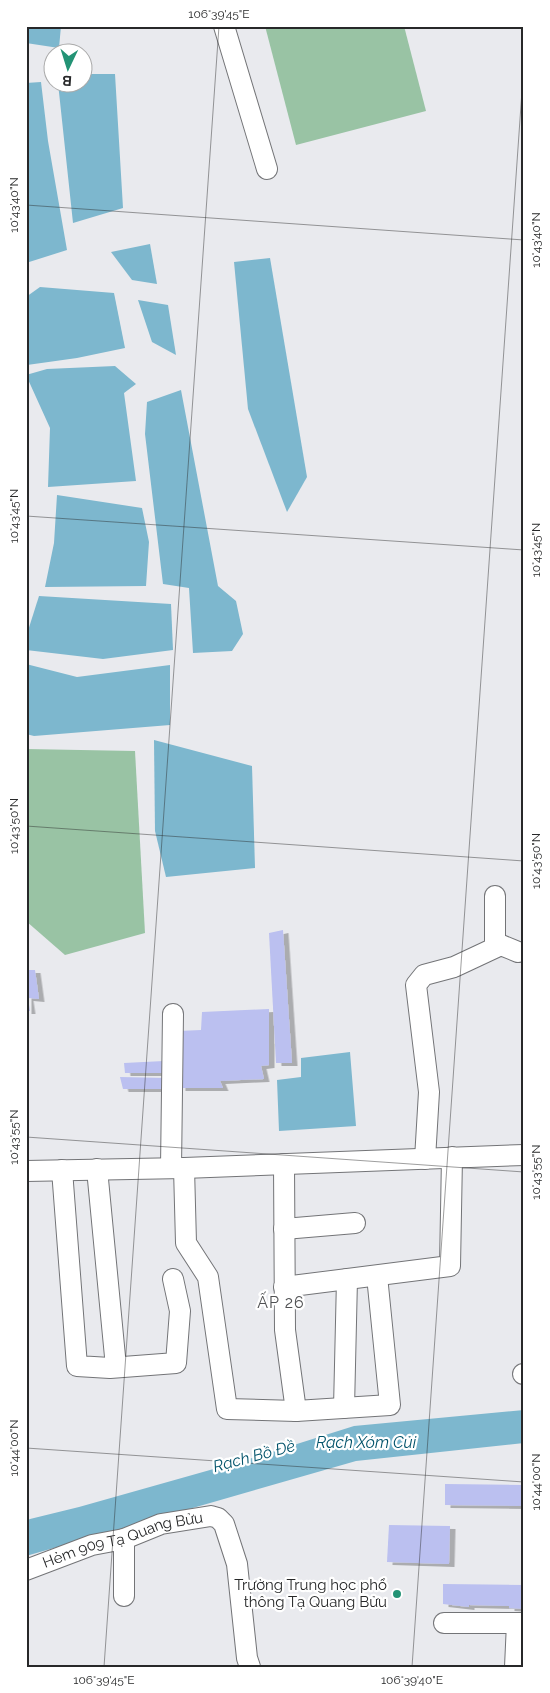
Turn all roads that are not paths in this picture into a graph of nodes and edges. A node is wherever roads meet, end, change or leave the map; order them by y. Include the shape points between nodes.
1 (224, 26) edge
2 (267, 169) dead end
3 (495, 896) dead end
4 (495, 948) junction
5 (518, 952) dead end
6 (173, 1014) dead end
7 (524, 1155) edge
8 (452, 1157) junction
9 (425, 1159) junction
10 (284, 1164) junction
11 (177, 1168) junction
12 (97, 1169) junction
13 (62, 1170) junction
14 (26, 1171) edge
15 (355, 1223) dead end
16 (284, 1229) junction
17 (377, 1276) junction
18 (347, 1279) junction
19 (172, 1280) dead end
20 (284, 1287) junction
21 (116, 1368) junction
22 (344, 1408) junction
23 (296, 1411) junction
24 (124, 1539) junction
25 (26, 1570) edge
26 (124, 1596) dead end
27 (444, 1623) dead end
28 (520, 1623) edge
29 (250, 1667) edge
30 (515, 1667) edge

1 - 2 street
3 - 4 street
4 - 5 street via 501,945
4 - 9 street via 454,967 424,975 416,985 429,1092
6 - 11 street
7 - 8 street
8 - 9 street
8 - 17 street via 450,1266
9 - 10 street
10 - 11 street
10 - 16 street
11 - 12 street
11 - 23 street via 186,1243 208,1277 227,1409
12 - 13 street
12 - 21 street
13 - 14 street
13 - 21 street via 77,1366
15 - 16 street
16 - 20 street
17 - 18 street
17 - 22 street via 390,1405
18 - 20 street
18 - 22 street
19 - 21 street via 180,1311 176,1363
20 - 23 street via 285,1330
22 - 23 street
24 - 25 street, Hẻm 909 Tạ Quang Bửu via 92,1545
24 - 26 street
24 - 29 street, Hẻm 909 Tạ Quang Bửu via 161,1524 211,1516 224,1524 237,1564
27 - 28 street
28 - 30 street

